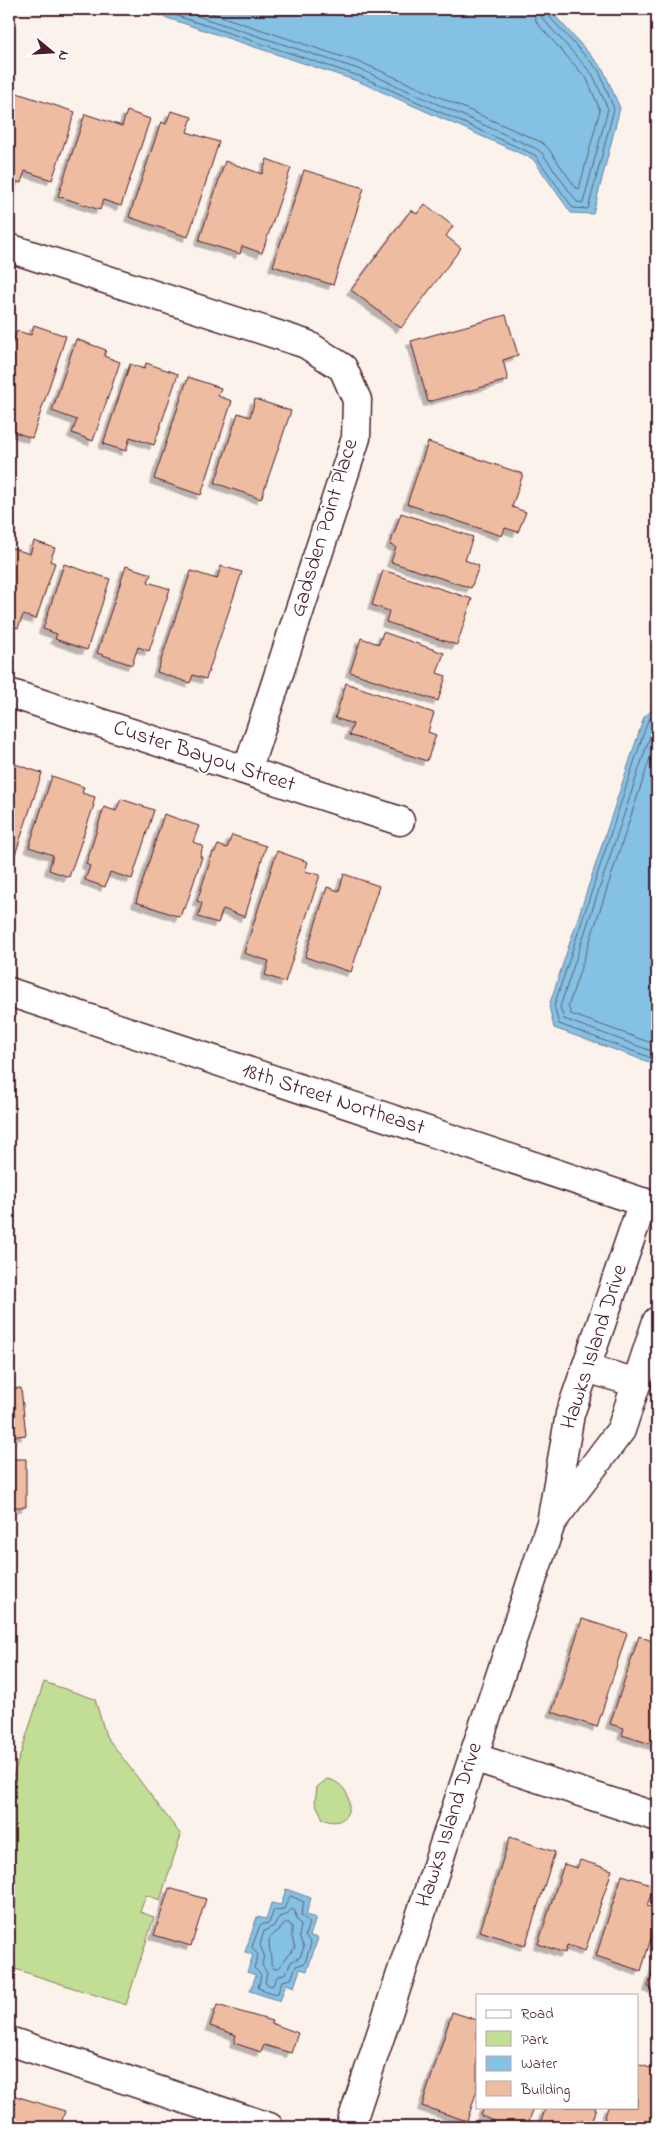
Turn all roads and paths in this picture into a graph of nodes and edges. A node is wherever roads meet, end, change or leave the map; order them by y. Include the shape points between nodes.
1 (9, 248) edge
2 (9, 693) edge
3 (247, 771) junction
4 (400, 821) dead end
5 (9, 992) edge
6 (650, 1204) edge
7 (657, 1322) edge
8 (586, 1368) junction
9 (637, 1383) junction
10 (551, 1523) junction
11 (473, 1757) junction
12 (657, 1817) edge
13 (9, 2041) edge
14 (269, 2127) edge
15 (350, 2127) edge

1 - 3 street, Gadsden Point Place via 306,344 343,368 357,400 356,438
2 - 3 street, Custer Bayou Street
3 - 4 street, Custer Bayou Street
5 - 6 street, 18th Street Northeast
6 - 8 street, Hawks Island Drive
7 - 9 street, Hawks Island Drive
8 - 9 street
8 - 10 street, Hawks Island Drive via 570,1414
9 - 10 street, Hawks Island Drive via 622,1430
10 - 11 street, Hawks Island Drive
11 - 12 street
11 - 15 street, Hawks Island Drive
13 - 14 street

